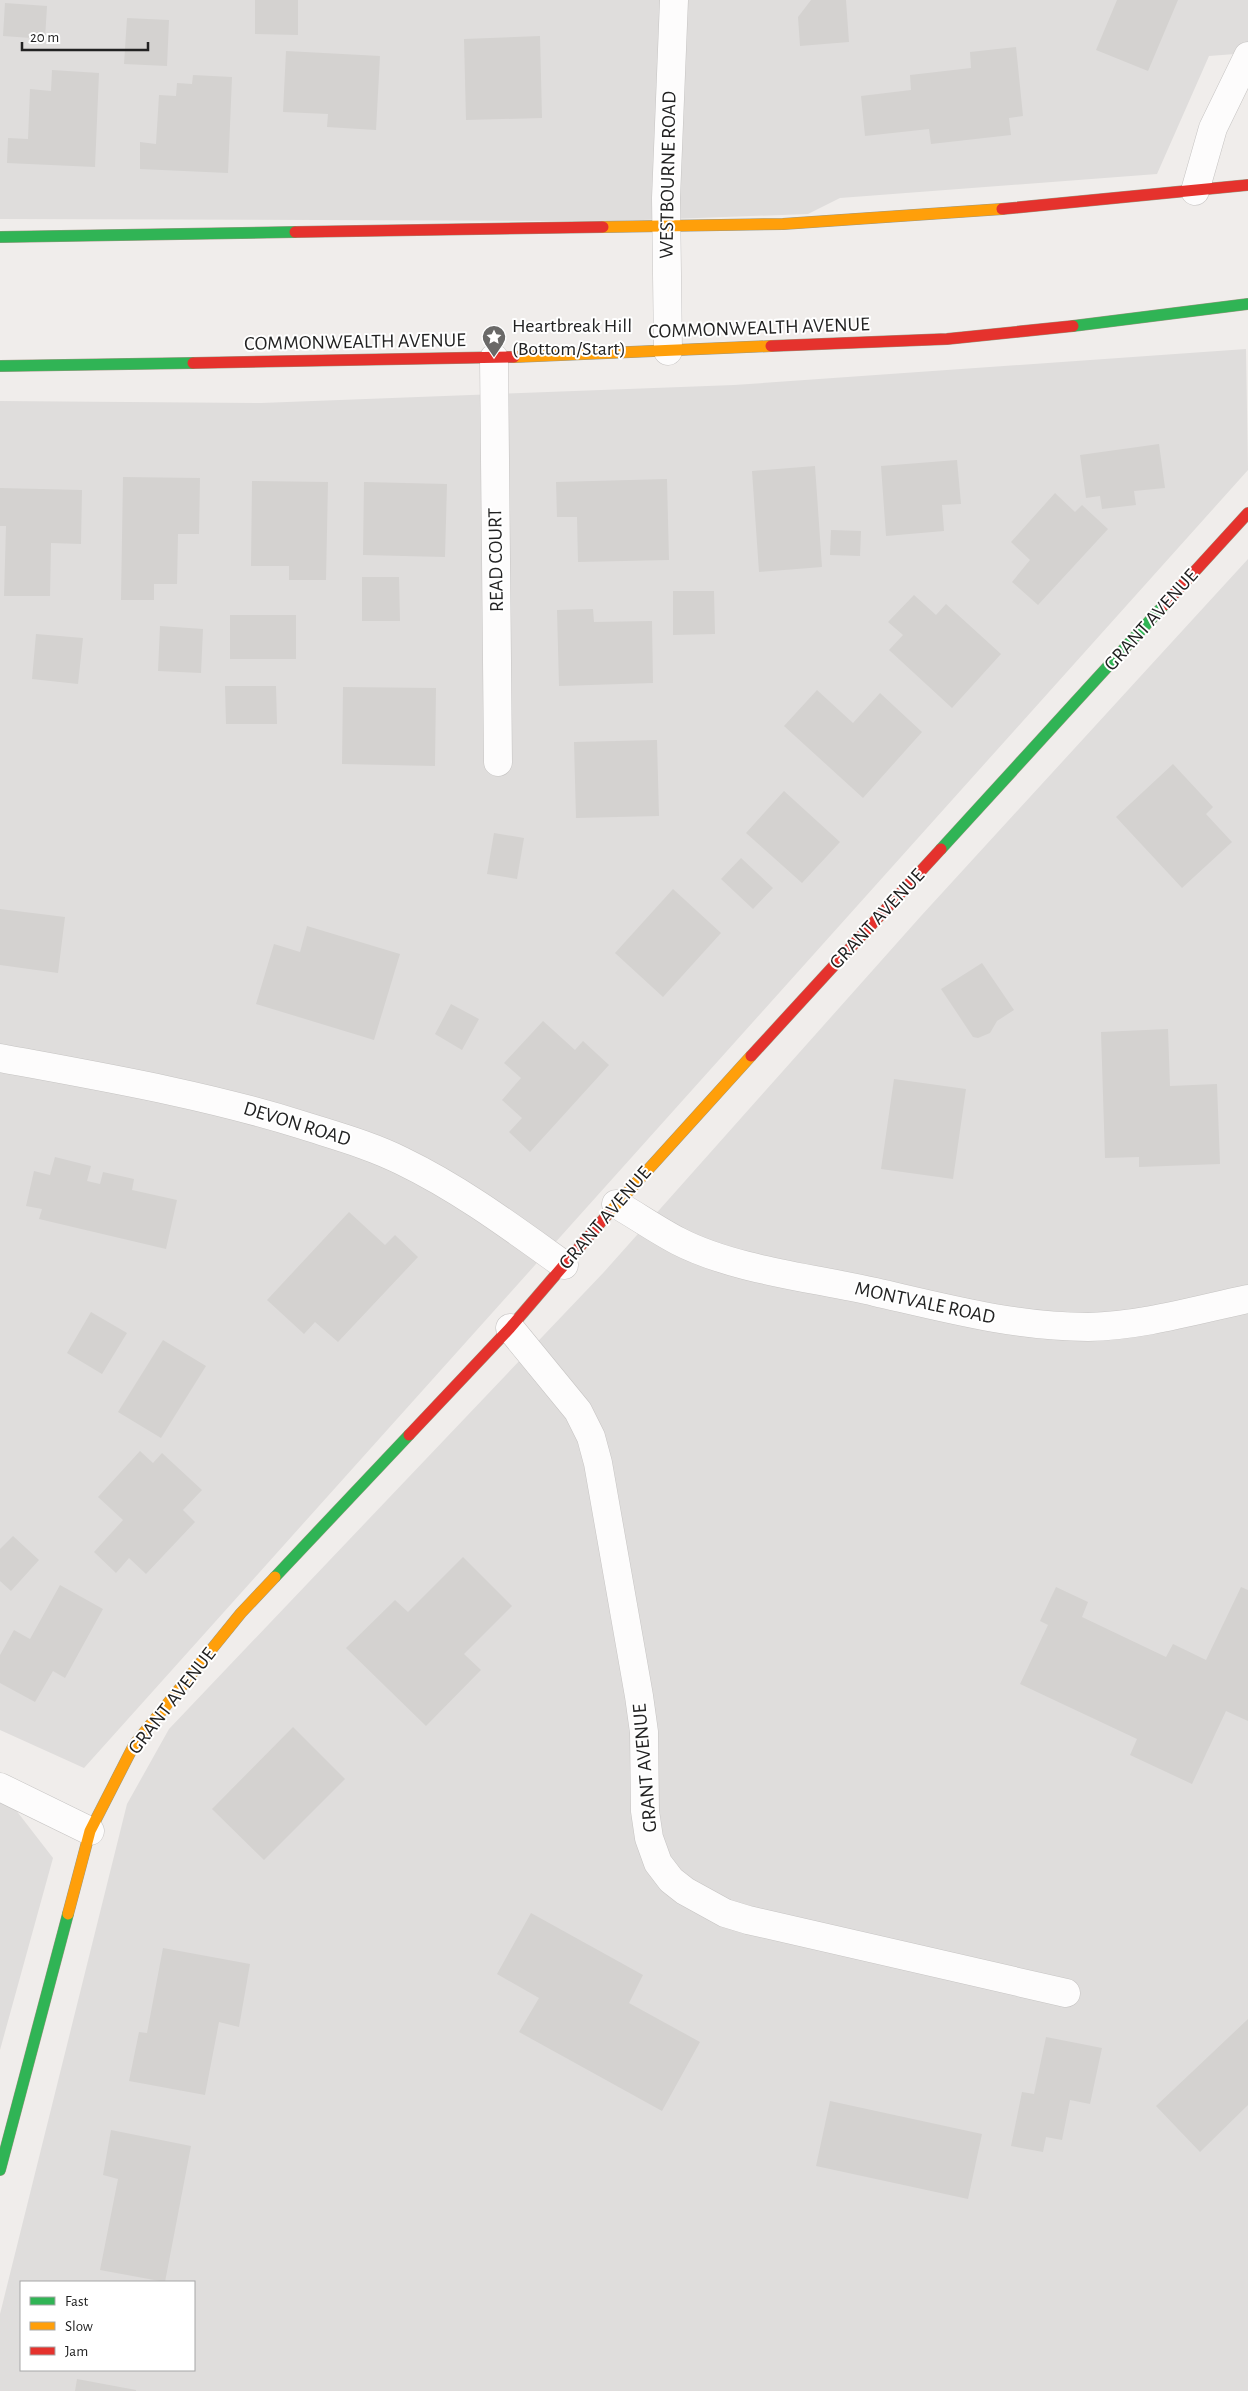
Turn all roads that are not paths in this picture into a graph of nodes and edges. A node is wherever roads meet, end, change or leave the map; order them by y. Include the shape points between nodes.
1 (674, 0) edge
2 (1248, 56) edge
3 (1248, 185) edge
4 (1195, 191) junction
5 (666, 226) junction
6 (0, 236) edge
7 (1248, 304) edge
8 (1233, 305) junction
9 (1243, 315) dead end
10 (668, 351) junction
11 (494, 358) junction
12 (0, 366) edge
13 (1248, 513) edge
14 (498, 762) dead end
15 (0, 1058) edge
16 (616, 1204) junction
17 (564, 1265) junction
18 (1248, 1299) edge
19 (510, 1328) junction
20 (0, 1787) edge
21 (90, 1831) junction
22 (1066, 1993) dead end
23 (0, 2170) edge

1 - 5 street, WESTBOURNE ROAD
2 - 4 street via 1213,128
3 - 4 street
4 - 5 street via 876,219
5 - 6 street
5 - 10 street, WESTBOURNE ROAD
7 - 8 street, COMMONWEALTH AVENUE
8 - 9 street
8 - 10 street, COMMONWEALTH AVENUE via 947,339
10 - 11 street, COMMONWEALTH AVENUE
11 - 12 street, COMMONWEALTH AVENUE
11 - 14 street, READ COURT
13 - 16 street, GRANT AVENUE
15 - 17 street, DEVON ROAD via 202,1097 366,1145 467,1197
16 - 17 street, GRANT AVENUE
16 - 18 street, MONTVALE ROAD via 678,1241 709,1253 808,1278 999,1318 1088,1327 1114,1325
17 - 19 street, GRANT AVENUE
19 - 21 street, GRANT AVENUE via 241,1613 134,1745
19 - 22 street, GRANT AVENUE via 578,1411 591,1437 639,1696 649,1838 658,1863 671,1880 702,1902 733,1915
20 - 21 street
21 - 23 street, GRANT AVENUE

